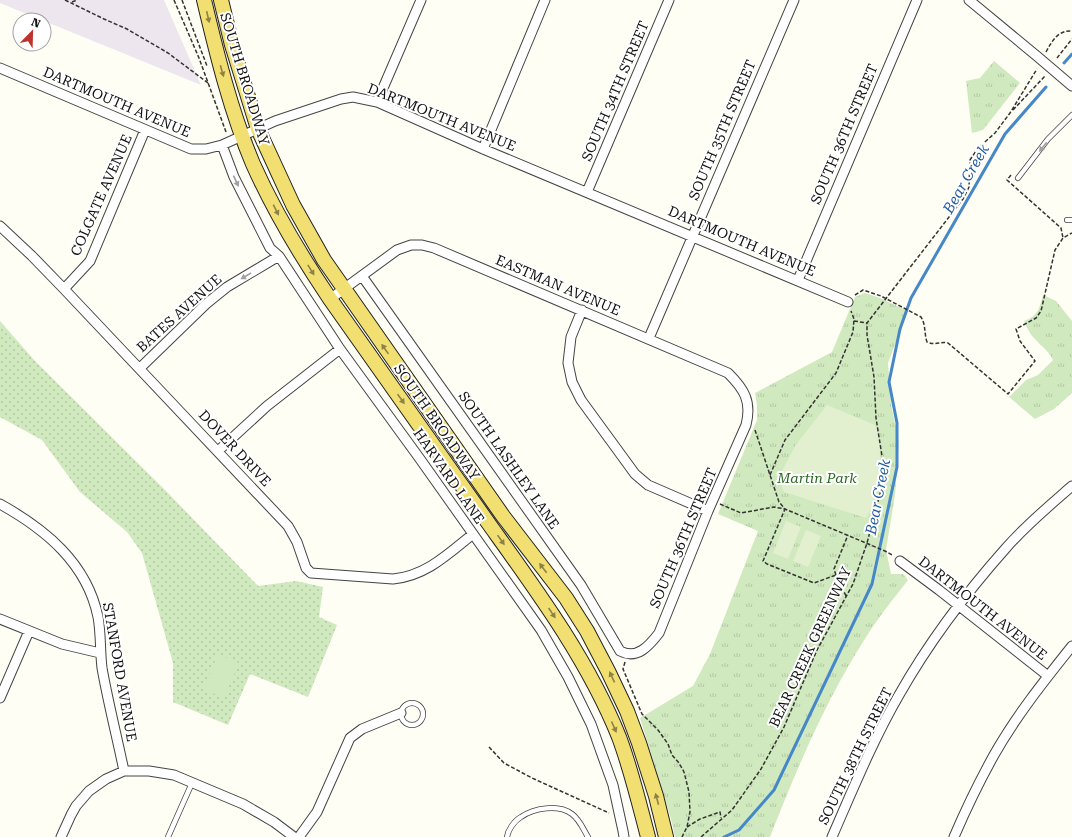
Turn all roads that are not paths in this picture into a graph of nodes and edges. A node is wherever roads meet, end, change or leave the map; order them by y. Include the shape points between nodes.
1 (204, 0) edge
2 (220, 0) edge
3 (421, 0) edge
4 (545, 0) edge
5 (669, 0) edge
6 (794, 0) edge
7 (917, 0) edge
8 (969, 0) edge
9 (0, 68) edge
10 (1072, 86) edge
11 (377, 102) junction
12 (1071, 117) edge
13 (258, 129) junction
14 (145, 130) junction
15 (242, 136) junction
16 (222, 145) junction
17 (483, 148) junction
18 (1018, 178) dead end
19 (588, 192) junction
20 (0, 226) edge
21 (692, 236) junction
22 (279, 256) junction
23 (362, 276) junction
24 (798, 280) junction
25 (64, 289) junction
26 (344, 289) junction
27 (330, 299) junction
28 (848, 302) road end
29 (582, 310) junction
30 (649, 338) junction
31 (340, 349) junction
32 (140, 368) junction
33 (746, 425) joint
34 (218, 451) junction
35 (1072, 486) edge
36 (0, 504) edge
37 (708, 512) junction
38 (473, 534) junction
39 (900, 561) dead end
40 (958, 605) junction
41 (0, 619) edge
42 (29, 631) junction
43 (1072, 646) edge
44 (100, 653) junction
45 (631, 654) joint
46 (1048, 676) junction
47 (0, 698) edge
48 (401, 713) junction
49 (124, 772) junction
50 (192, 783) junction
51 (61, 837) edge
52 (168, 837) edge
53 (294, 837) edge
54 (299, 837) edge
55 (507, 837) edge
56 (588, 837) edge
57 (624, 837) edge
58 (648, 837) edge
59 (666, 837) edge
60 (832, 837) edge
61 (954, 837) edge

1 -> 15 main road, SOUTH BROADWAY
2 - 13 main road, SOUTH BROADWAY
3 - 11 street
4 - 17 street
5 - 19 street, SOUTH 34TH STREET
6 - 21 street, SOUTH 35TH STREET
7 - 24 street, SOUTH 36TH STREET
8 - 10 street
9 - 14 street, DARTMOUTH AVENUE
11 - 13 street, DARTMOUTH AVENUE via 353,97 341,99
11 - 17 street, DARTMOUTH AVENUE
12 -> 18 lane via 1048,140
13 - 15 street, DARTMOUTH AVENUE
13 - 26 main road, SOUTH BROADWAY via 293,205 324,260
14 - 16 street, DARTMOUTH AVENUE via 191,149
14 - 25 street, COLGATE AVENUE via 90,261
15 - 16 street, DARTMOUTH AVENUE
15 -> 27 main road, SOUTH BROADWAY via 282,222
16 -> 22 street, HARVARD LANE via 247,204 270,248
17 - 19 street, DARTMOUTH AVENUE
19 - 21 street, DARTMOUTH AVENUE
20 - 25 street, DOVER DRIVE
21 - 24 street, DARTMOUTH AVENUE
21 - 30 street, SOUTH 35TH STREET
22 - 31 street, HARVARD LANE
22 -> 32 street, BATES AVENUE via 222,291
23 - 26 street, EASTMAN AVENUE
23 - 29 street, EASTMAN AVENUE via 397,250 411,245 422,245
23 - 45 street, SOUTH LASHLEY LANE via 581,585 620,651
24 - 28 street, DARTMOUTH AVENUE
25 - 32 street, DOVER DRIVE
26 - 27 street, EASTMAN AVENUE
59 -> 26 main road, SOUTH BROADWAY via 637,736 608,671 587,632 566,598 503,516
27 -> 58 main road, SOUTH BROADWAY via 562,629 619,737
29 - 30 street, EASTMAN AVENUE
29 - 37 street via 571,337 568,363 572,382 581,400 635,474 648,485
30 - 33 street, EASTMAN AVENUE via 728,373 741,386 748,403
31 - 34 street via 266,406
31 - 38 street, HARVARD LANE
32 - 34 street, DOVER DRIVE
33 - 37 street, SOUTH 36TH STREET
34 - 38 street, DOVER DRIVE via 288,526 306,568 312,573 404,578 431,566
35 - 40 street, SOUTH 38TH STREET via 1007,547
36 - 44 street, STANFORD AVENUE via 51,539 67,554 83,577 92,594 98,617
37 - 45 street, SOUTH 36TH STREET via 658,633 652,643
38 - 57 street, HARVARD LANE via 540,630 568,677 591,724 608,769
39 - 40 street, DARTMOUTH AVENUE
40 - 46 street, DARTMOUTH AVENUE
40 - 60 street, SOUTH 38TH STREET via 899,695 871,749
41 - 42 street
42 - 44 street via 62,644
42 - 47 street
43 - 46 street
44 - 49 street, STANFORD AVENUE
46 - 61 street via 994,754 970,799
48 - 48 lane via 402,720 411,725 418,724 423,716 422,709 413,703 406,704
48 - 54 street via 362,729 350,738 317,812
49 - 50 street via 149,771 174,775
49 - 51 street via 106,779 89,791 76,806
50 - 52 lane
50 - 53 street via 243,804
55 - 56 lane via 508,830 520,817 552,808 572,814

